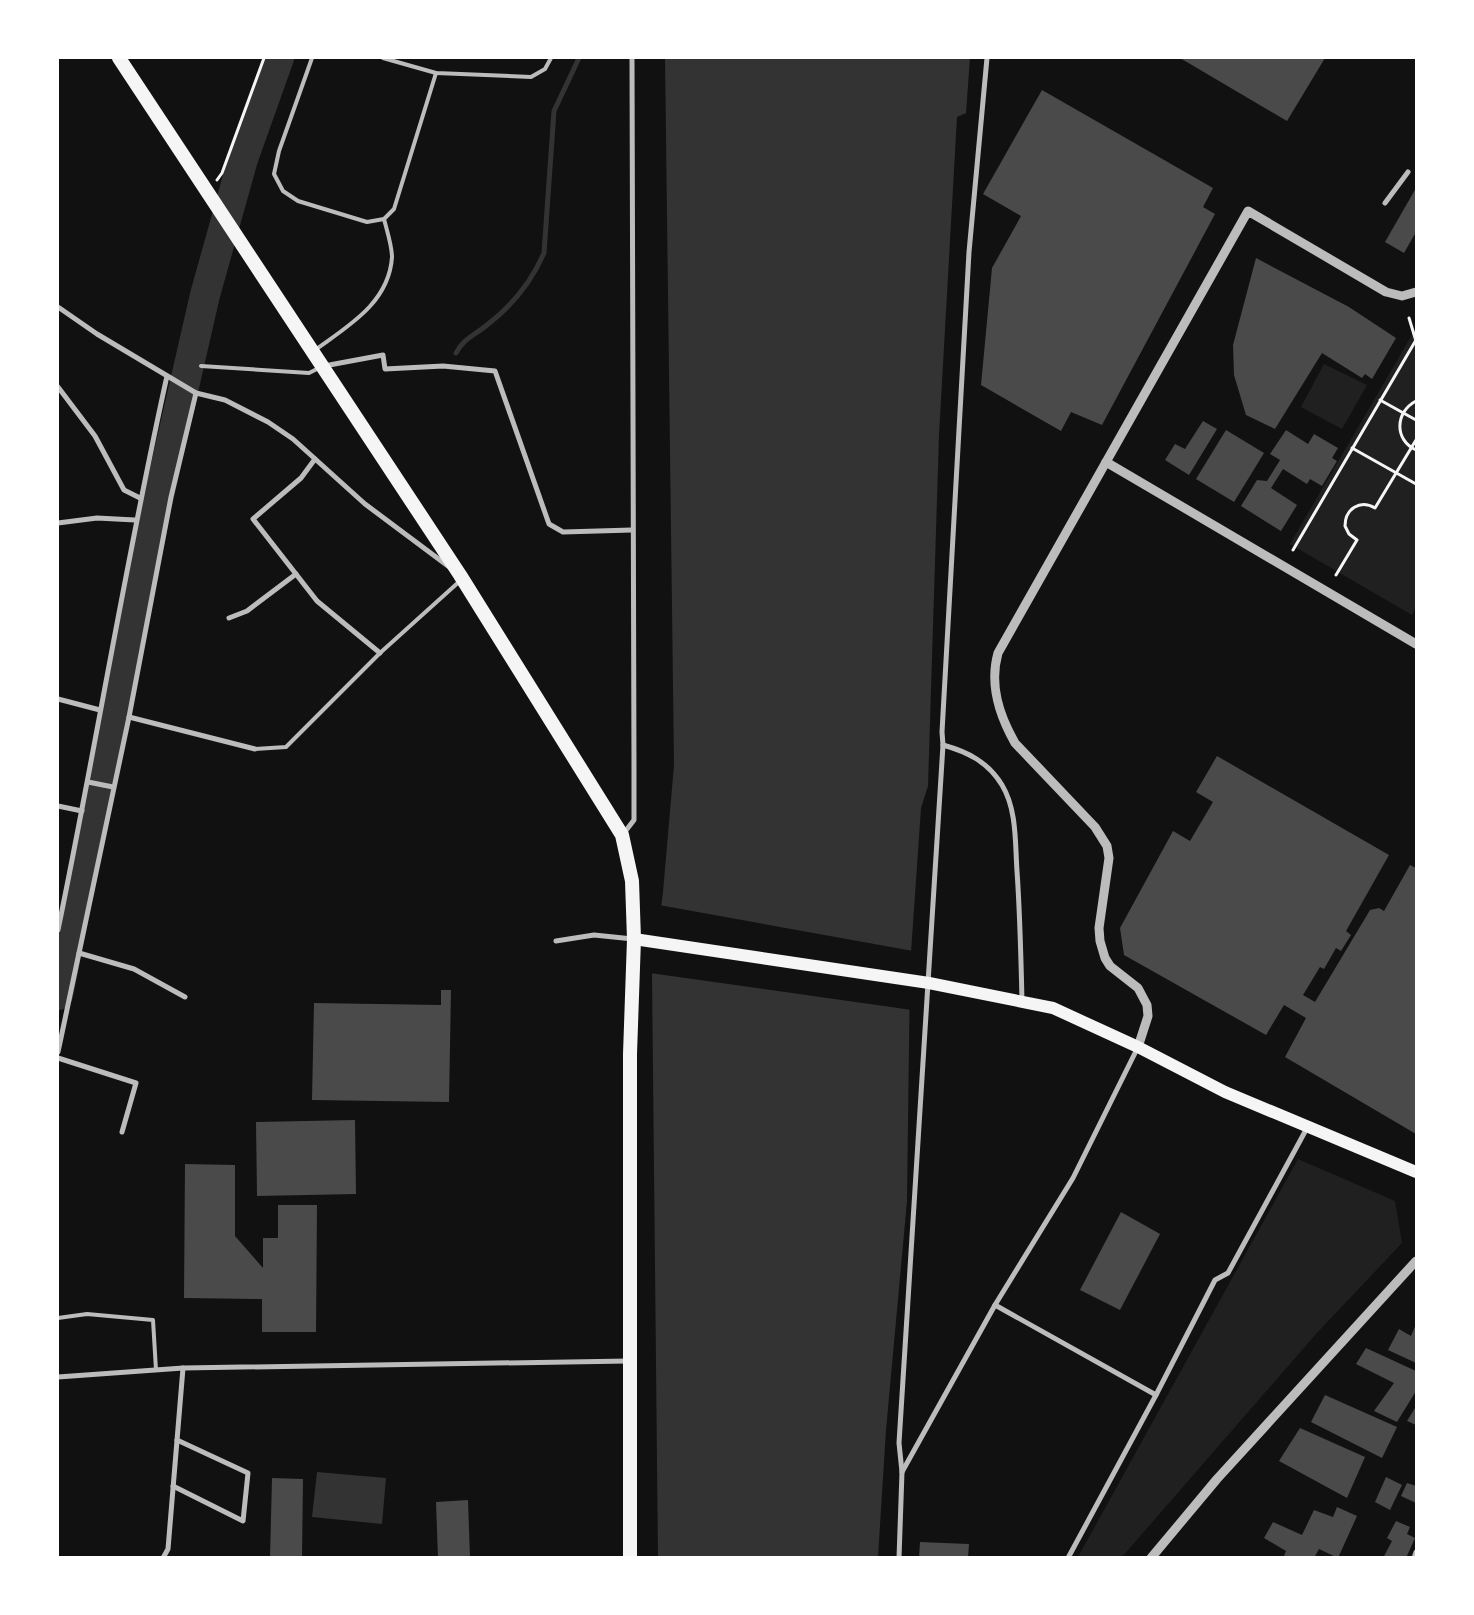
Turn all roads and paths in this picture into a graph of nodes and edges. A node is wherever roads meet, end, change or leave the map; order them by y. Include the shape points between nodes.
1 (119, 58) edge
2 (264, 58) edge
3 (312, 58) edge
4 (383, 58) edge
5 (551, 58) edge
6 (632, 58) edge
7 (987, 58) edge
8 (436, 73) junction
9 (1408, 172) dead end
10 (209, 195) junction
11 (1385, 204) dead end
12 (384, 219) junction
13 (1416, 292) edge
14 (58, 307) edge
15 (1409, 318) dead end
16 (1416, 341) edge
17 (314, 352) junction
18 (201, 366) dead end
19 (323, 366) junction
20 (167, 376) junction
21 (58, 388) edge
22 (196, 394) junction
23 (1380, 400) junction
24 (1416, 401) edge
25 (1403, 413) junction
26 (1416, 420) edge
27 (1416, 440) edge
28 (1352, 448) junction
29 (1412, 448) junction
30 (1416, 450) edge
31 (315, 459) junction
32 (1106, 462) junction
33 (1396, 473) junction
34 (1416, 484) edge
35 (140, 498) junction
36 (136, 520) junction
37 (58, 523) edge
38 (632, 530) junction
39 (1293, 550) dead end
40 (296, 574) junction
41 (1336, 575) dead end
42 (462, 577) junction
43 (229, 618) dead end
44 (1416, 644) edge
45 (380, 654) junction
46 (58, 699) edge
47 (100, 710) junction
48 (129, 717) junction
49 (943, 745) junction
50 (255, 749) joint
51 (88, 782) junction
52 (113, 788) junction
53 (58, 806) edge
54 (82, 811) junction
55 (622, 836) junction
56 (58, 897) edge
57 (64, 898) junction
58 (58, 930) edge
59 (634, 939) junction
60 (556, 941) dead end
61 (79, 953) junction
62 (929, 983) junction
63 (184, 997) dead end
64 (1022, 1001) junction
65 (1138, 1047) junction
66 (58, 1052) edge
67 (58, 1058) edge
68 (1307, 1128) junction
69 (122, 1132) dead end
70 (1416, 1172) edge
71 (1416, 1261) edge
72 (995, 1305) junction
73 (58, 1318) edge
74 (631, 1360) junction
75 (183, 1368) junction
76 (156, 1370) junction
77 (58, 1377) edge
78 (1156, 1395) junction
79 (177, 1440) junction
80 (902, 1472) junction
81 (174, 1486) junction
82 (1416, 1552) edge
83 (163, 1558) edge
84 (630, 1558) edge
85 (899, 1558) edge
86 (1068, 1558) edge
87 (1151, 1558) edge
88 (1414, 1558) edge

1 - 10 highway
2 - 10 path via 222,173
3 - 12 lane via 274,174 283,191 298,201 368,222
4 - 8 lane
5 - 8 lane via 545,70 531,77
6 - 38 street
7 - 49 street via 969,252
8 - 12 lane via 394,209
9 - 11 street
10 - 17 highway
12 - 17 lane via 392,256 385,286 362,316
13 - 32 street via 1402,296 1386,292 1248,211
14 - 20 street
15 - 16 path
16 - 23 path
17 - 19 highway
18 - 19 lane via 309,373
19 - 38 street via 383,355 385,369 443,366 495,371 549,524 562,532
19 - 42 highway
20 - 22 street
20 - 35 street
21 - 35 street via 95,436 124,490
22 - 31 street via 225,400 268,422
22 - 48 street via 171,497
23 - 25 path
23 - 28 path
24 - 25 path
25 - 26 path
25 - 29 path via 1399,427 1401,435
27 - 29 path
28 - 33 path
28 - 39 path
29 - 30 path
29 - 33 path
31 - 40 street via 301,478 253,519
31 - 42 street via 365,504
32 - 44 street
32 - 65 street via 1007,637 993,670 999,706 1015,743 1095,827 1107,846 1110,858 1099,928 1100,941 1110,966 1138,988 1147,1004 1148,1016
33 - 34 path
33 - 41 path via 1375,508 1363,504 1349,512 1345,526 1357,540
35 - 36 street
36 - 37 street via 97,518
36 - 47 street
38 - 55 street via 634,820
40 - 43 street via 247,611
40 - 45 street via 317,601
42 - 45 lane
42 - 55 highway
45 - 50 lane via 286,747
46 - 47 street
47 - 51 street
48 - 50 street
48 - 52 street
49 - 62 street
49 - 64 street via 981,760 1010,801 1014,821
51 - 52 street
51 - 54 street
52 - 61 street
53 - 54 street
54 - 57 street
55 - 59 highway via 632,882
56 - 57 street
57 - 58 street
59 - 60 street via 594,935
59 - 62 main road
59 - 74 highway via 630,1054
61 - 63 street via 134,969
61 - 66 street
62 - 64 main road
62 - 80 street via 899,1443
64 - 65 main road via 1076,1017
65 - 68 main road via 1225,1092
65 - 72 street via 1073,1178
67 - 69 street via 136,1082
68 - 70 main road
68 - 78 street via 1228,1273 1215,1280
71 - 87 street via 1217,1479
72 - 78 street
72 - 80 street
73 - 76 lane via 87,1314 153,1320
74 - 75 street
74 - 84 highway
75 - 76 street
75 - 79 street
76 - 77 street
78 - 86 street
79 - 81 street
79 - 81 street via 248,1473 244,1521
80 - 85 street
81 - 83 street via 168,1549
82 - 88 street

